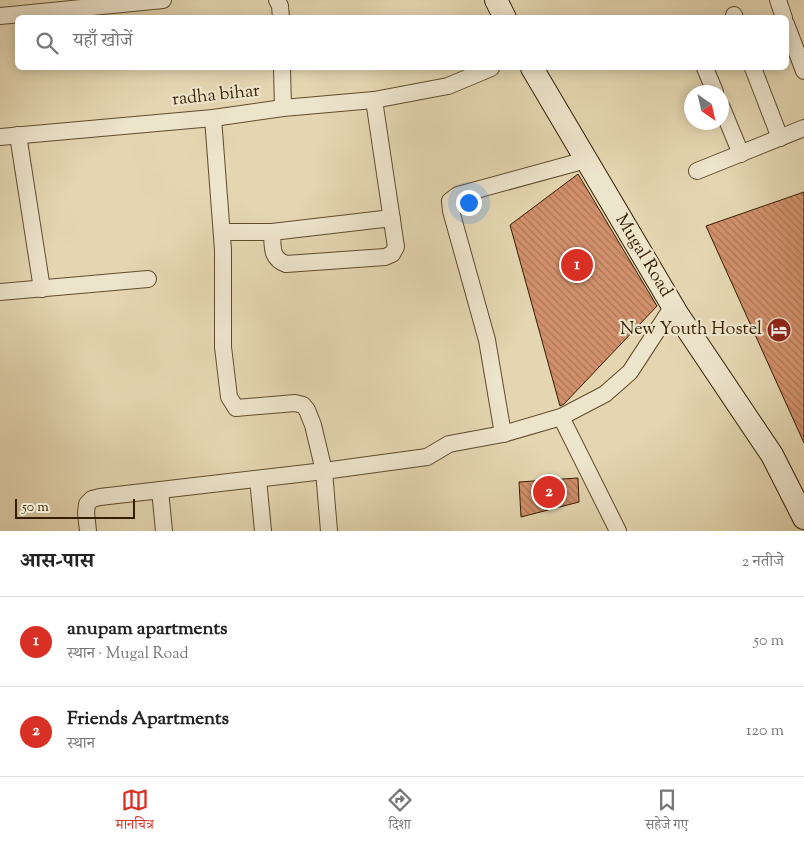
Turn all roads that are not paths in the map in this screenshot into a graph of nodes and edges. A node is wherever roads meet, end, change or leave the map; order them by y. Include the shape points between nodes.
1 (153, 0) edge
2 (277, 0) edge
3 (496, 0) edge
4 (778, 0) edge
5 (57, 5) edge
6 (4, 10) edge
7 (280, 15) edge
8 (504, 15) edge
9 (783, 15) edge
10 (789, 32) edge
11 (282, 70) edge
12 (486, 70) edge
13 (533, 70) edge
14 (706, 70) edge
15 (755, 70) edge
16 (804, 71) edge
17 (712, 85) edge
18 (374, 100) junction
19 (283, 108) junction
20 (213, 118) junction
21 (729, 125) edge
22 (804, 128) edge
23 (18, 135) junction
24 (0, 137) edge
25 (780, 138) junction
26 (741, 154) junction
27 (586, 160) junction
28 (697, 171) dead end
29 (392, 218) junction
30 (222, 232) junction
31 (272, 232) junction
32 (148, 279) dead end
33 (42, 289) junction
34 (0, 292) edge
35 (673, 306) junction
36 (561, 417) junction
37 (503, 434) junction
38 (324, 471) junction
39 (258, 479) junction
40 (160, 490) junction
41 (804, 518) edge
42 (88, 531) edge
43 (164, 531) edge
44 (263, 531) edge
45 (329, 531) edge
46 (618, 531) edge

1 - 5 street
2 - 7 street
3 - 8 street
4 - 9 street
5 - 6 street
10 - 16 street
11 - 19 street
12 - 18 street, radha bihar via 448,86
13 - 27 street, Mugal Road
14 - 17 street
15 - 25 street
18 - 19 street, radha bihar
18 - 29 street
19 - 20 street, radha bihar
20 - 23 street, radha bihar
20 - 30 street
21 - 26 street
22 - 25 street
23 - 24 street, radha bihar
23 - 33 street
25 - 26 street
26 - 28 street
27 - 35 street, Mugal Road
27 - 37 street via 458,195 450,201 487,340
29 - 31 street
29 - 31 street via 396,246 392,254 385,256 286,264 278,261 274,254
30 - 31 street
30 - 38 street via 223,347 229,397 236,408 303,405 313,425
32 - 33 street
33 - 34 street
35 - 36 street via 630,372 605,394
35 - 41 street, Mugal Road via 772,455
36 - 37 street
36 - 46 street
37 - 38 street via 449,444 427,457
38 - 39 street
38 - 45 street
39 - 40 street
39 - 44 street
40 - 42 street via 92,499 87,504
40 - 43 street

